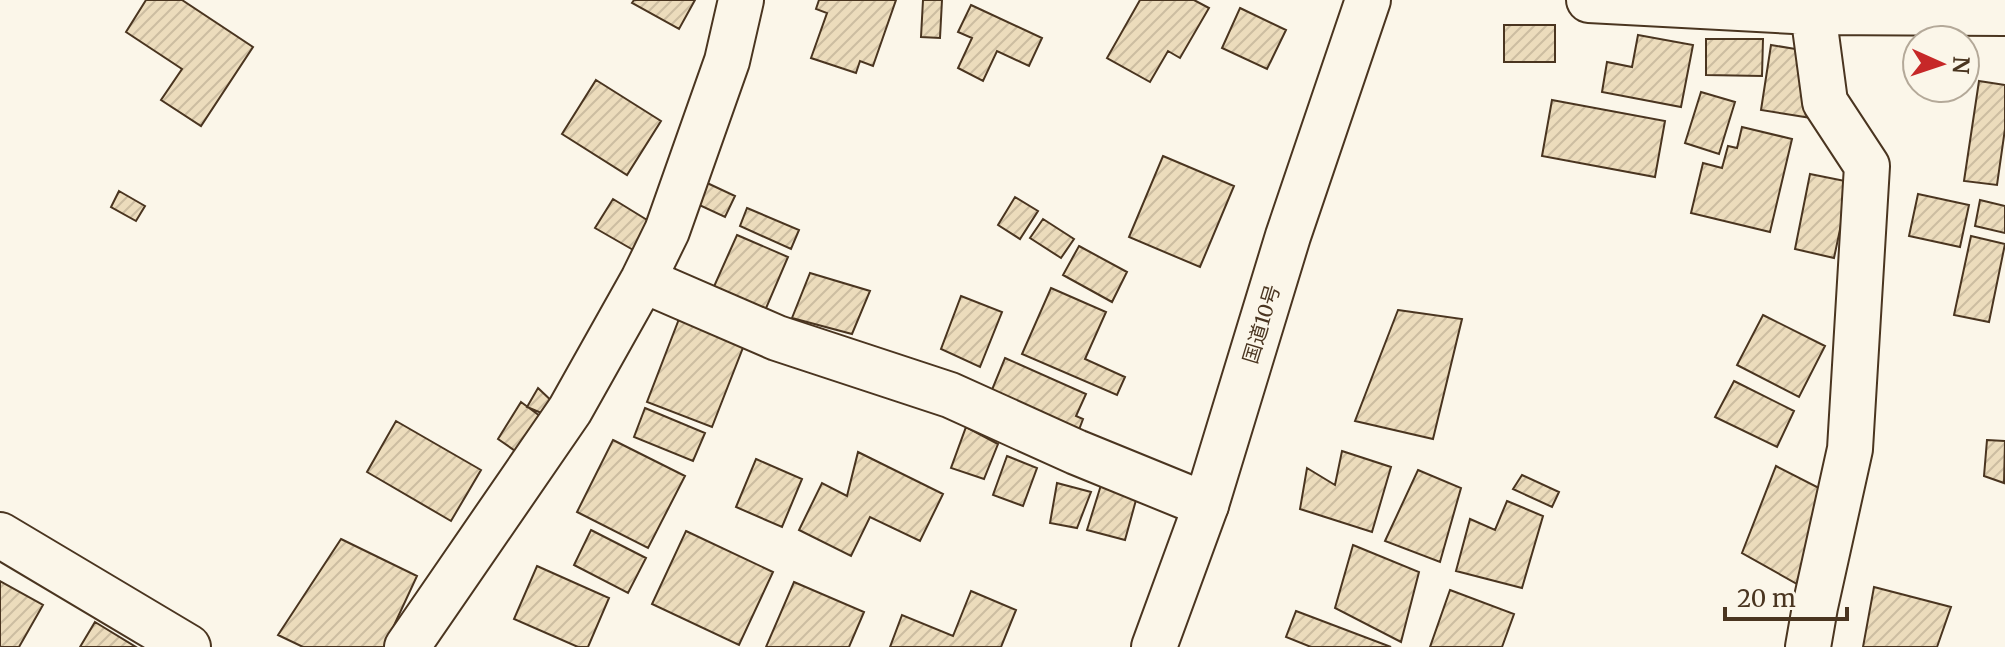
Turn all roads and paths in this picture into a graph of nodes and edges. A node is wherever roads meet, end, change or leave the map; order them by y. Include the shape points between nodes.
1 (741, 0) edge
2 (1368, 0) edge
3 (1589, 0) edge
4 (1814, 6) edge
5 (2005, 13) edge
6 (643, 280) junction
7 (1206, 505) junction
8 (0, 535) edge
9 (188, 647) edge
10 (407, 647) edge
11 (1154, 647) edge
12 (1808, 647) edge

1 - 6 main road via 727,61 667,231
2 - 7 main road, 国道10号 via 1288,236
3 - 4 main road
4 - 5 main road
4 - 12 main road via 1825,102 1867,166 1850,449
6 - 7 main road via 777,338 950,395
6 - 10 main road via 570,410
7 - 11 main road, 国道10号
8 - 9 main road

